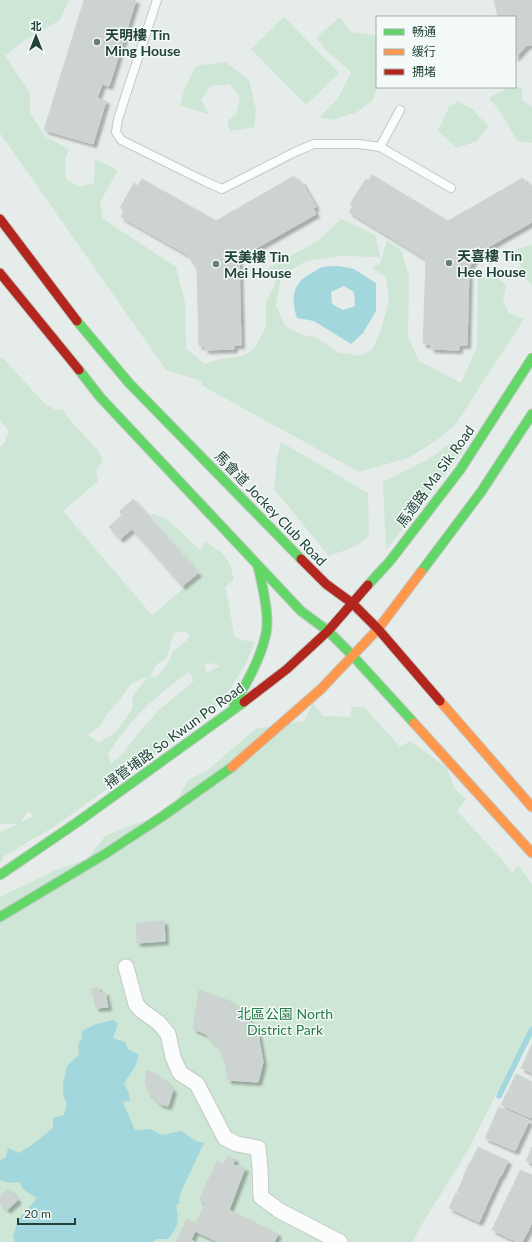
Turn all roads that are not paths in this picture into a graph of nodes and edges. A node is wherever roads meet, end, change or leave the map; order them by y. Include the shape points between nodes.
1 (157, 0) edge
2 (400, 110) dead end
3 (380, 147) junction
4 (451, 188) dead end
5 (0, 219) edge
6 (0, 273) edge
7 (532, 358) edge
8 (532, 414) edge
9 (258, 566) junction
10 (352, 604) junction
11 (378, 629) junction
12 (328, 631) junction
13 (352, 655) junction
14 (229, 713) junction
15 (532, 807) edge
16 (532, 853) edge
17 (0, 875) edge
18 (0, 918) edge
19 (126, 967) dead end
20 (340, 1242) edge

1 - 3 lane via 118,119 116,132 121,140 222,189 314,144 359,144
2 - 3 lane
3 - 4 lane
5 - 10 main road, 馬會道 Jockey Club Road via 92,341 124,377 326,584
6 - 9 main road via 100,397
7 - 10 main road, 馬適路 Ma Sik Road via 460,470 390,561
8 - 11 main road via 481,492
9 - 12 main road via 301,611
9 - 14 main road via 266,607 266,633 255,667
10 - 11 main road, 馬會道 Jockey Club Road
10 - 12 main road, 掃管埔路 So Kwun Po Road
11 - 13 main road
11 - 15 main road, 馬會道 Jockey Club Road
12 - 13 main road
12 - 14 main road, 掃管埔路 So Kwun Po Road via 287,669
13 - 16 main road
13 - 18 main road via 321,689 233,766 163,816
14 - 17 main road, 掃管埔路 So Kwun Po Road
19 - 20 street via 136,1004 168,1034 180,1073 196,1084 224,1138 237,1144 258,1148 261,1197

